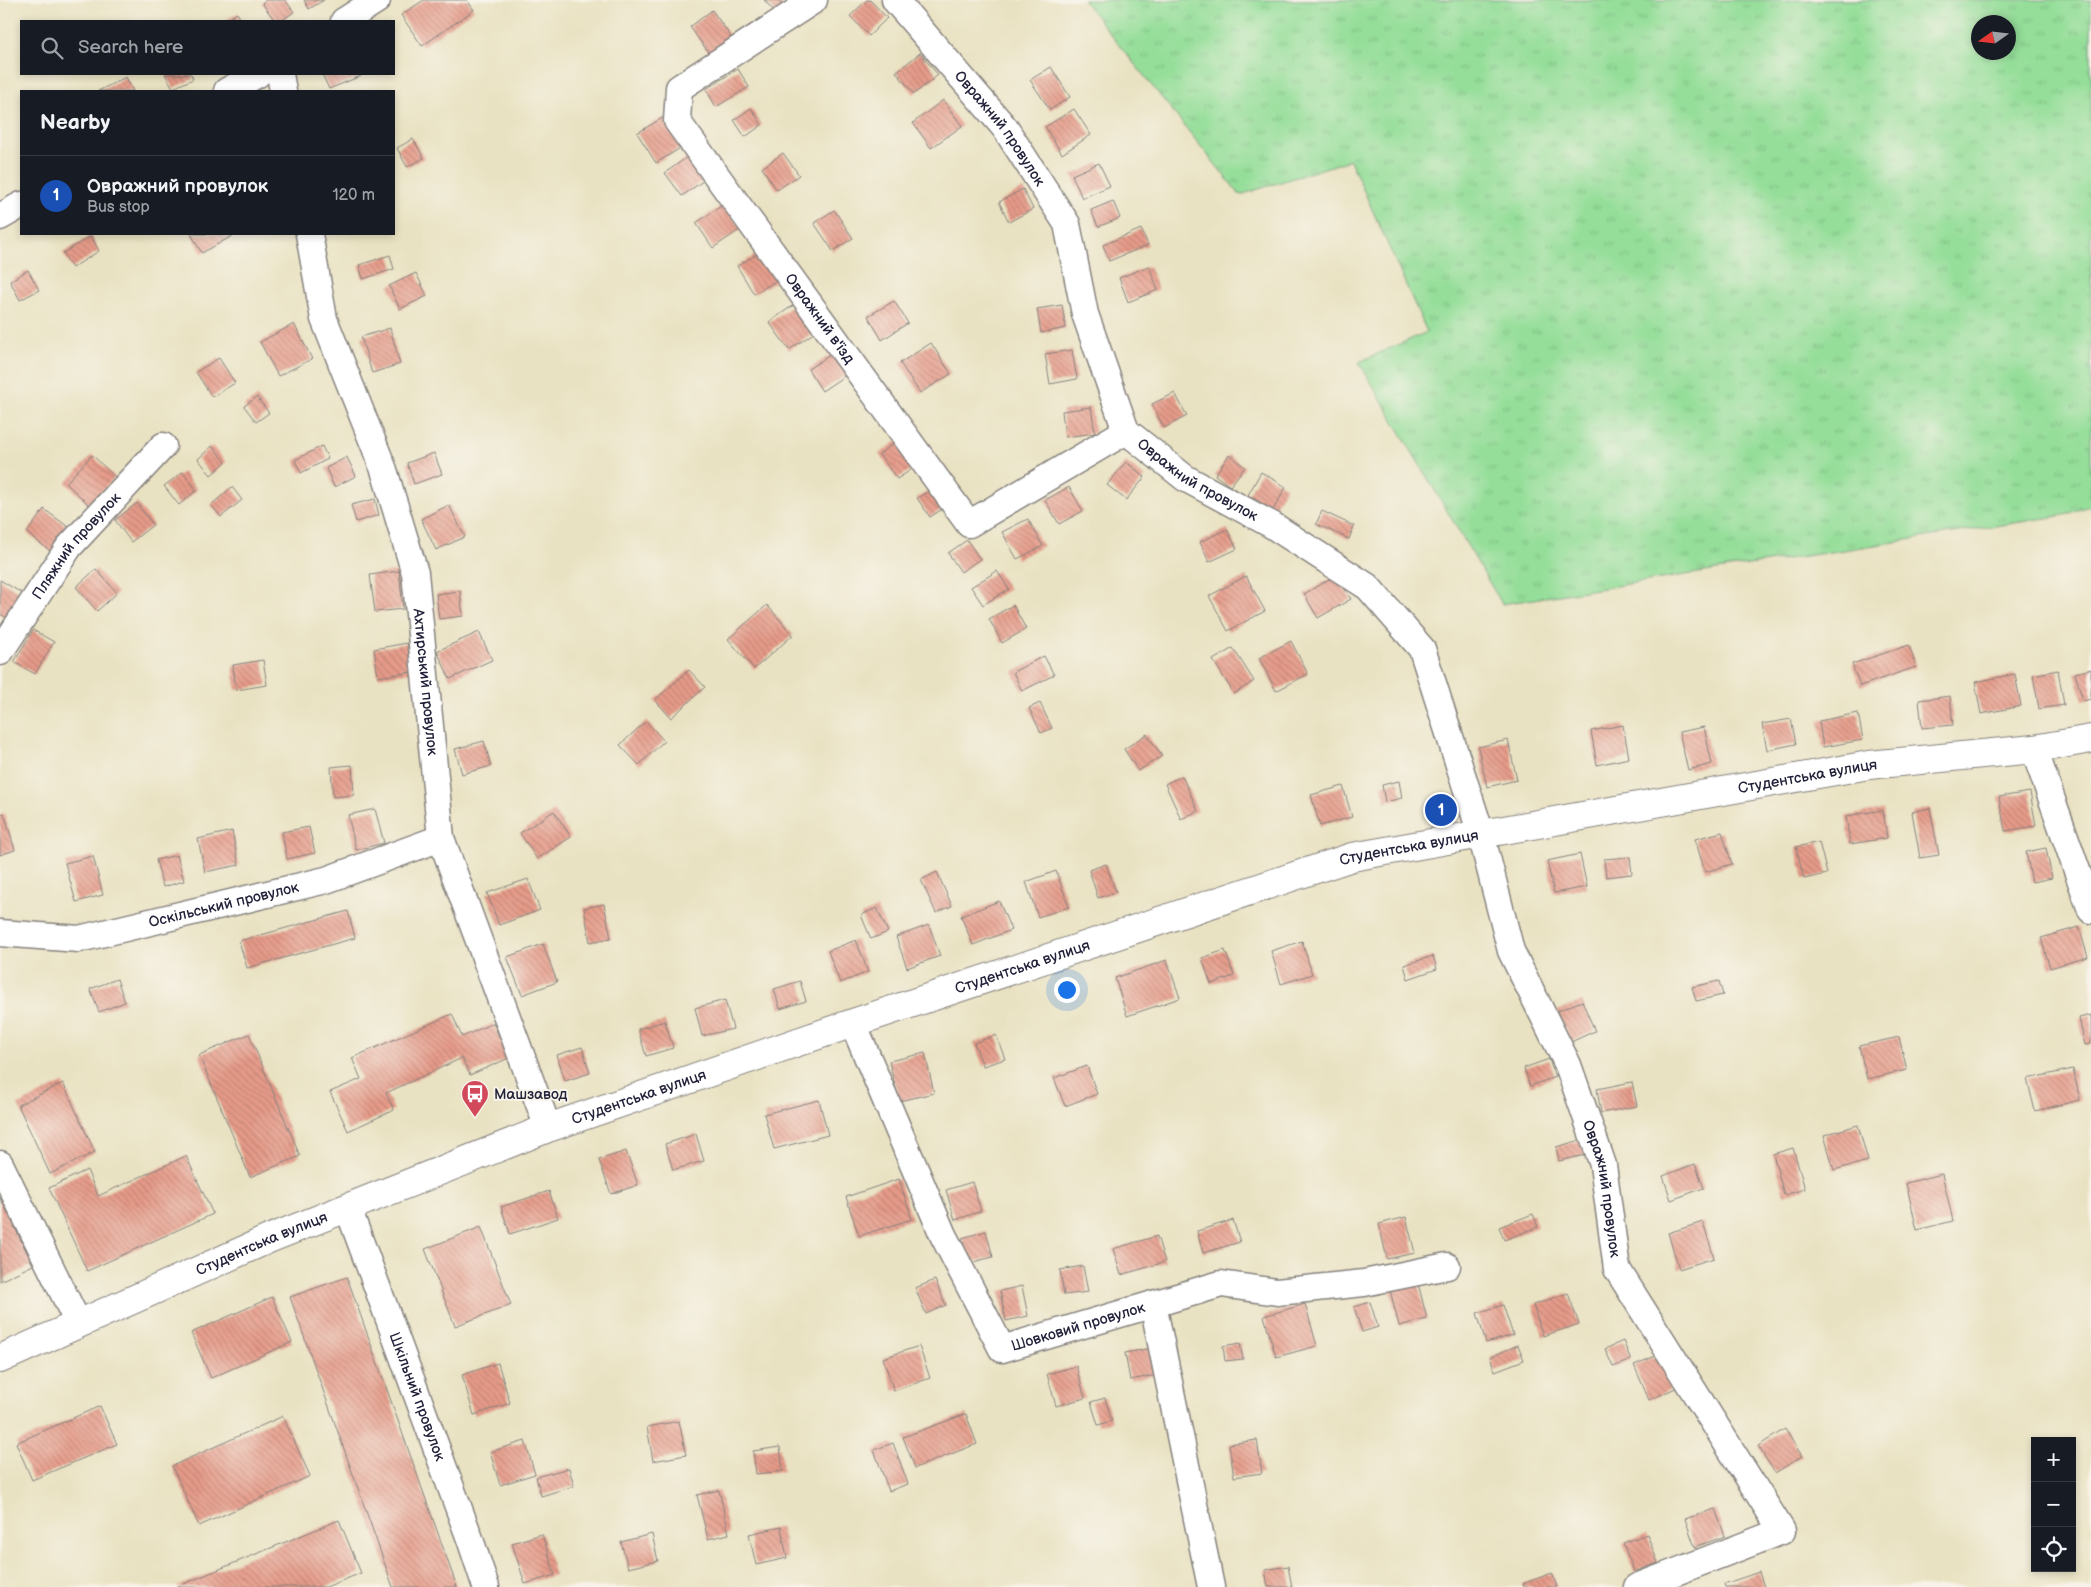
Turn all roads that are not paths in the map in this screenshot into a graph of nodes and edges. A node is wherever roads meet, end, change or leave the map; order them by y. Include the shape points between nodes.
1 (377, 0) edge
2 (814, 0) edge
3 (895, 0) edge
4 (346, 20) edge
5 (256, 75) edge
6 (280, 75) edge
7 (229, 90) edge
8 (283, 90) edge
9 (20, 206) edge
10 (0, 217) edge
11 (308, 235) edge
12 (1126, 431) junction
13 (163, 446) dead end
14 (0, 652) edge
15 (2091, 739) edge
16 (2034, 749) junction
17 (1481, 834) junction
18 (441, 838) junction
19 (2091, 910) edge
20 (0, 934) edge
21 (853, 1023) junction
22 (548, 1128) junction
23 (0, 1164) edge
24 (348, 1208) junction
25 (1447, 1266) dead end
26 (1153, 1304) junction
27 (78, 1323) junction
28 (0, 1359) edge
29 (486, 1587) edge
30 (1211, 1587) edge
31 (1637, 1587) edge

1 - 4 street
2 - 12 street, Овражний в'їзд via 679,88 677,121 688,137 969,524
3 - 12 street, Овражний провулок via 1005,128 1066,224 1085,314
5 - 7 street
6 - 8 street
9 - 10 street
11 - 18 street, Ахтирський провулок via 324,319 384,470 415,573
12 - 17 street, Овражний провулок via 1185,478 1272,525 1368,587 1422,649
13 - 14 street, Пляжний провулок via 69,546
15 - 16 main road, Студентська вулиця
16 - 17 main road, Студентська вулиця via 1869,765
16 - 19 street
17 - 21 main road, Студентська вулиця via 1352,857
17 - 31 street, Овражний провулок via 1511,951 1568,1065 1603,1165 1618,1269 1782,1531
18 - 20 street, Оскільський провулок via 326,880 79,939
18 - 22 street, Ахтирський провулок
21 - 22 main road, Студентська вулиця
21 - 26 street, Шовковий провулок via 943,1235 1002,1349
22 - 24 main road, Студентська вулиця
23 - 27 street
24 - 27 main road, Студентська вулиця via 271,1238
24 - 29 street, Шкільний провулок
25 - 26 street, Шовковий провулок via 1364,1283 1277,1292 1220,1284
26 - 30 street
27 - 28 main road, Студентська вулиця

